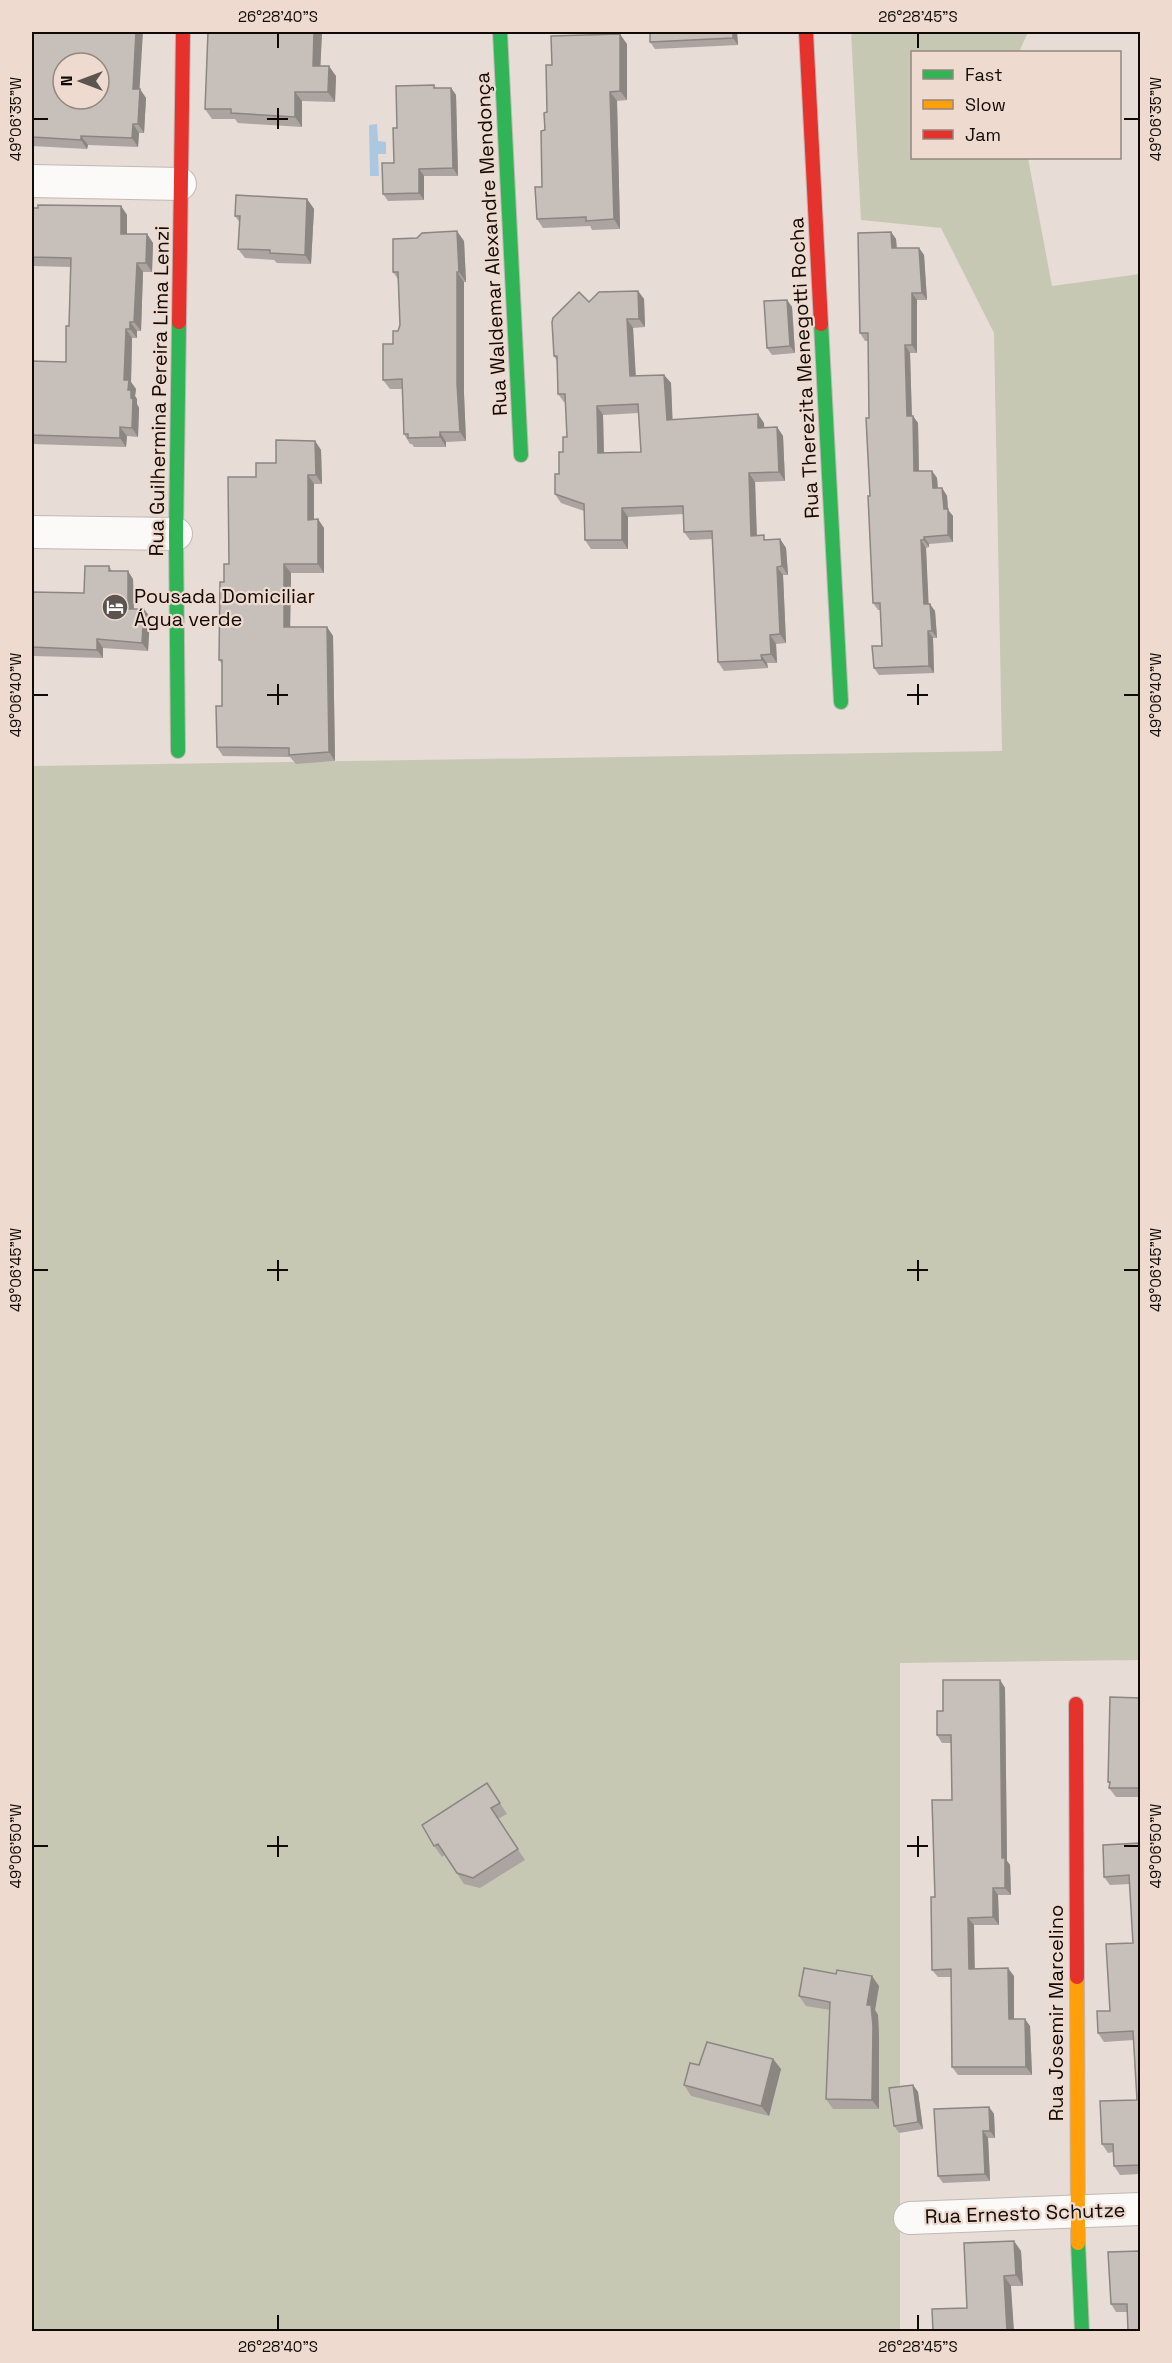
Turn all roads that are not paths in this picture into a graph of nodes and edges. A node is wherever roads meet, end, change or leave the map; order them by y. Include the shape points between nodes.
1 (183, 32) edge
2 (500, 32) edge
3 (806, 32) edge
4 (32, 181) edge
5 (180, 184) junction
6 (521, 454) dead end
7 (32, 532) edge
8 (176, 534) junction
9 (841, 702) dead end
10 (178, 751) dead end
11 (1076, 1704) dead end
12 (1140, 2209) edge
13 (1077, 2212) junction
14 (910, 2218) dead end
15 (1082, 2331) edge

1 - 5 street, Rua Guilhermina Pereira Lima Lenzi
2 - 6 street, Rua Waldemar Alexandre Mendonça
3 - 9 street, Rua Therezita Menegotti Rocha
4 - 5 street
5 - 8 street, Rua Guilhermina Pereira Lima Lenzi
7 - 8 street
8 - 10 street, Rua Guilhermina Pereira Lima Lenzi
11 - 13 street, Rua Josemir Marcelino
12 - 13 street, Rua Ernesto Schutze
13 - 14 street, Rua Ernesto Schutze
13 - 15 street, Rua Josemir Marcelino

